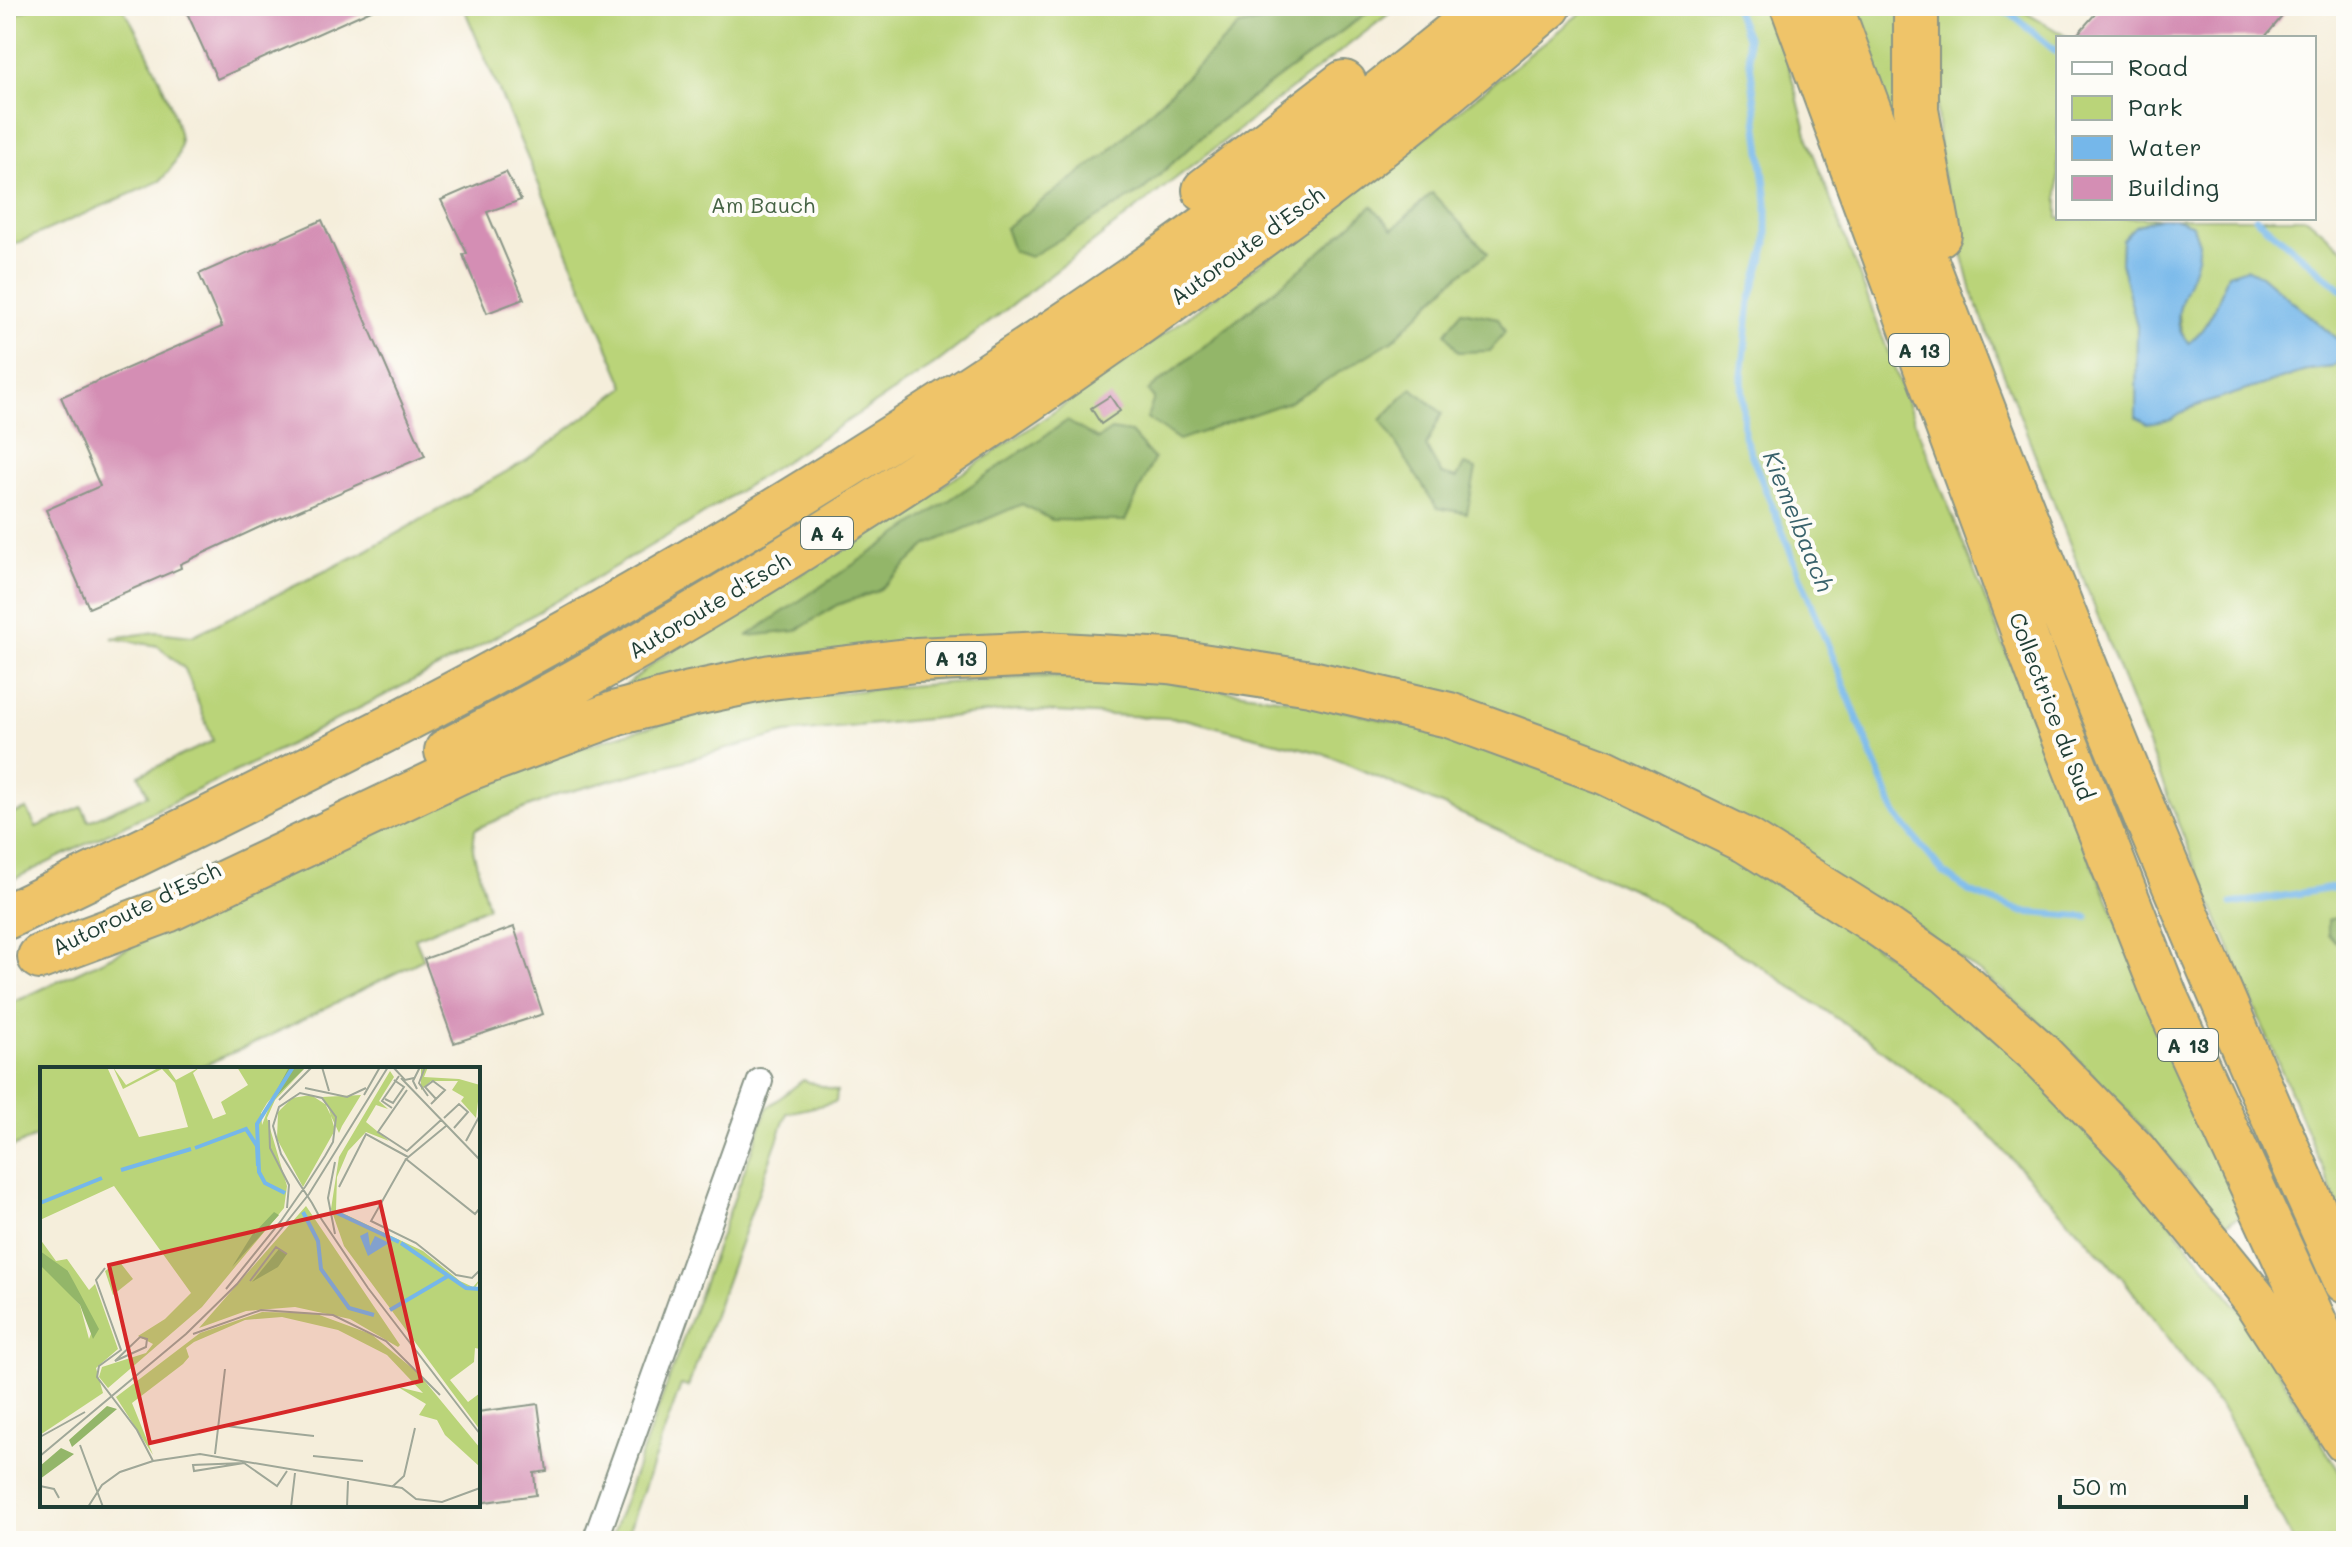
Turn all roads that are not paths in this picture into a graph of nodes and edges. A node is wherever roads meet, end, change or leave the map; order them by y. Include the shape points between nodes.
1 (1441, 6) edge
2 (1488, 6) edge
3 (1549, 6) edge
4 (1793, 6) edge
5 (1830, 6) edge
6 (1916, 6) edge
7 (918, 418) junction
8 (2093, 682) junction
9 (6, 917) edge
10 (23, 964) edge
11 (760, 1081) dead end
12 (2346, 1281) edge
13 (2346, 1391) edge
14 (2346, 1441) edge
15 (595, 1541) edge

1 - 7 highway, A 4
2 - 7 highway, Autoroute d'Esch / A 4 via 1290,165 1141,273
3 - 10 highway, Autoroute d'Esch / A 4 via 1278,224 1009,414 785,560 507,720
4 - 13 highway, Collectrice du Sud / A 13 via 2046,693 2167,1001
5 - 8 highway via 1953,339
6 - 8 highway via 1916,110 1942,250
7 - 9 highway, Autoroute d'Esch / A 4 via 765,515 487,676 267,791
8 - 12 highway, A 13
10 - 14 highway, A 13 via 167,910 458,772 617,713 690,694 771,677 916,660 1043,654 1169,661 1311,683 1449,715 1605,772 1747,841 1948,972 2039,1053 2135,1152 2258,1304
11 - 15 street

